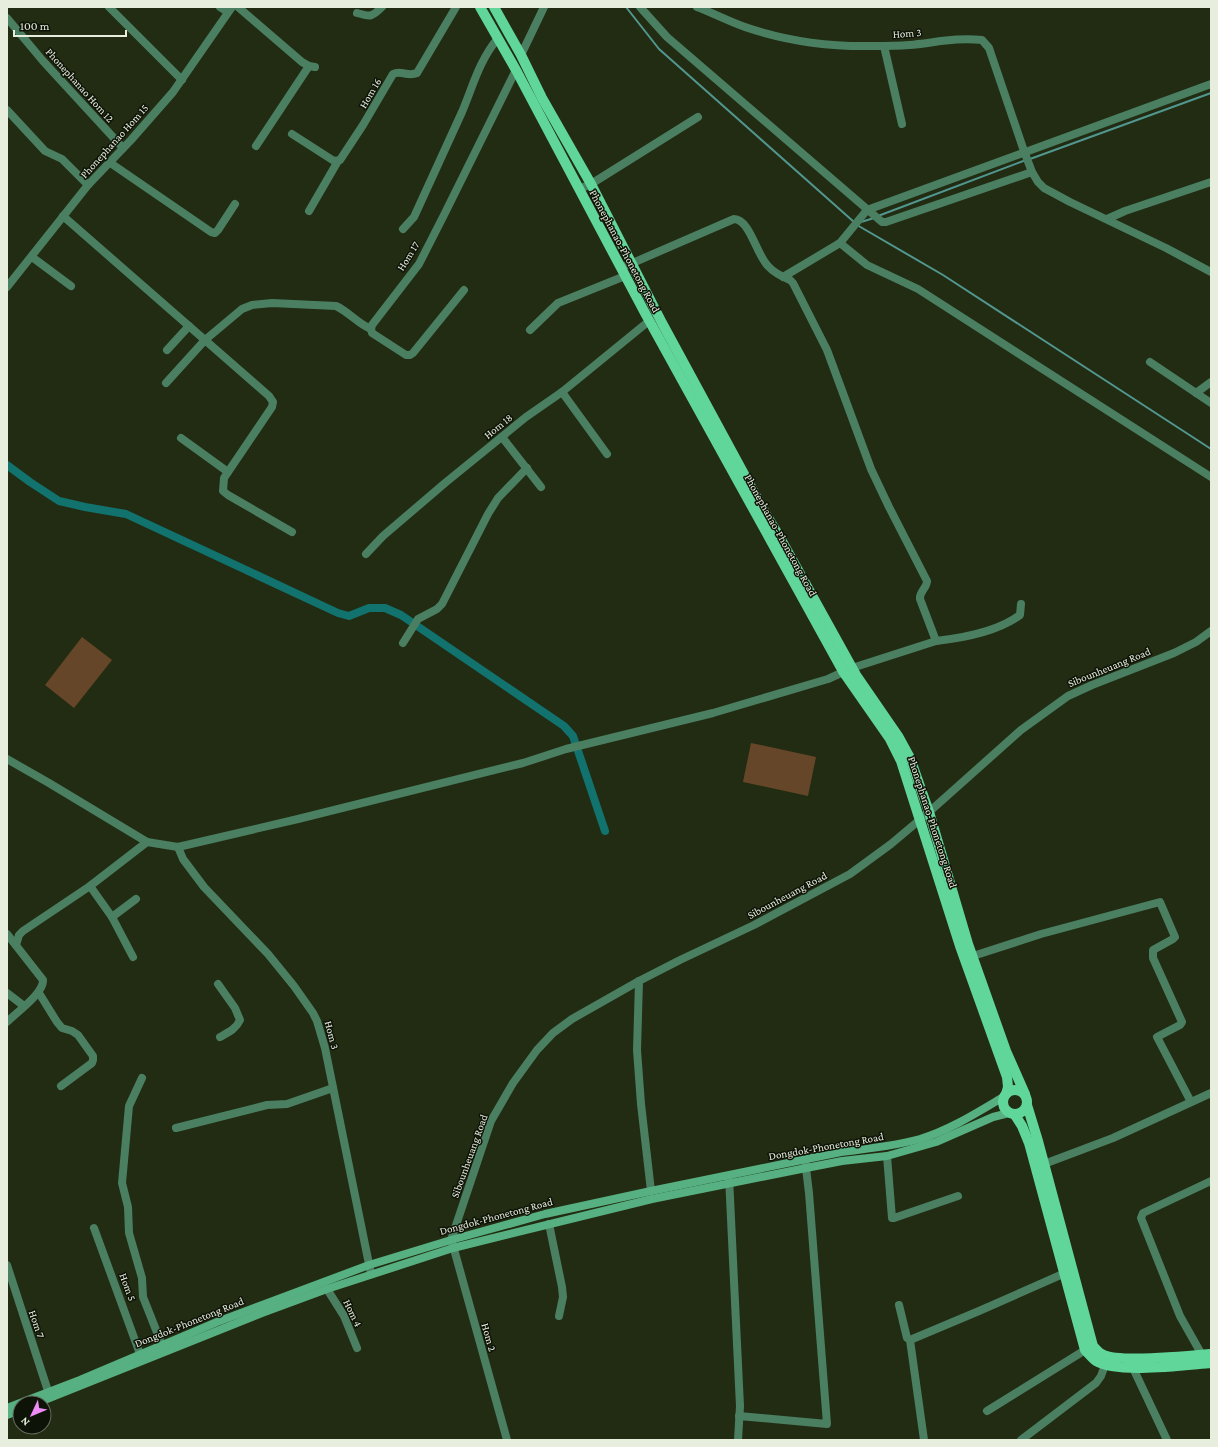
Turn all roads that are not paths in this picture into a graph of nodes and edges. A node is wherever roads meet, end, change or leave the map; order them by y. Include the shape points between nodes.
1 (109, 7) edge
2 (220, 7) edge
3 (238, 7) edge
4 (382, 7) edge
5 (456, 7) edge
6 (480, 7) edge
7 (494, 7) edge
8 (544, 7) edge
9 (640, 7) edge
10 (697, 7) edge
11 (230, 10) edge
12 (357, 13) dead end
13 (7, 18) edge
14 (498, 38) junction
15 (884, 46) junction
16 (521, 55) junction
17 (516, 70) junction
18 (182, 80) junction
19 (1211, 84) edge
20 (537, 101) junction
21 (7, 110) edge
22 (698, 116) dead end
23 (902, 124) dead end
24 (292, 134) dead end
25 (256, 146) dead end
26 (123, 148) junction
27 (1024, 153) junction
28 (338, 161) junction
29 (109, 162) junction
30 (1032, 171) junction
31 (1211, 182) edge
32 (591, 184) junction
33 (88, 185) junction
34 (579, 189) junction
35 (235, 204) dead end
36 (309, 211) dead end
37 (867, 212) junction
38 (63, 216) junction
39 (1107, 219) junction
40 (402, 229) dead end
41 (841, 241) junction
42 (32, 257) junction
43 (631, 264) junction
44 (623, 272) junction
45 (1211, 272) edge
46 (783, 277) junction
47 (71, 286) dead end
48 (7, 287) edge
49 (464, 290) dead end
50 (649, 321) junction
51 (189, 326) junction
52 (370, 329) junction
53 (530, 330) dead end
54 (205, 340) junction
55 (167, 350) dead end
56 (1150, 362) dead end
57 (1211, 382) edge
58 (166, 383) dead end
59 (562, 392) junction
60 (1196, 393) junction
61 (1211, 402) edge
62 (502, 437) junction
63 (182, 438) dead end
64 (607, 454) dead end
65 (527, 468) junction
66 (228, 472) junction
67 (1211, 477) edge
68 (542, 487) dead end
69 (292, 532) dead end
70 (366, 554) dead end
71 (1021, 604) dead end
72 (1211, 631) edge
73 (936, 641) junction
74 (403, 643) dead end
75 (848, 671) junction
76 (7, 759) edge
77 (929, 812) junction
78 (920, 820) junction
79 (146, 842) junction
80 (178, 847) junction
81 (90, 886) junction
82 (136, 899) dead end
83 (112, 918) junction
84 (7, 934) edge
85 (16, 945) junction
86 (964, 945) junction
87 (973, 956) junction
88 (133, 957) dead end
89 (639, 981) junction
90 (218, 984) dead end
91 (7, 993) edge
92 (39, 993) junction
93 (24, 1006) junction
94 (7, 1022) edge
95 (220, 1037) dead end
96 (142, 1078) dead end
97 (61, 1086) dead end
98 (333, 1088) junction
99 (1211, 1093) edge
100 (1025, 1094) junction
101 (1005, 1095) junction
102 (1191, 1102) junction
103 (1027, 1105) junction
104 (1012, 1114) junction
105 (176, 1128) dead end
106 (886, 1156) junction
107 (805, 1164) junction
108 (1044, 1164) junction
109 (729, 1179) junction
110 (1211, 1181) edge
111 (651, 1190) junction
112 (958, 1196) dead end
113 (549, 1224) junction
114 (94, 1228) dead end
115 (452, 1244) junction
116 (7, 1265) edge
117 (369, 1265) junction
118 (1065, 1272) junction
119 (371, 1274) junction
120 (327, 1289) junction
121 (899, 1305) dead end
122 (559, 1316) dead end
123 (910, 1340) junction
124 (162, 1345) junction
125 (356, 1348) dead end
126 (1089, 1348) junction
127 (140, 1354) junction
128 (1206, 1355) edge
129 (1129, 1358) junction
130 (1211, 1363) edge
131 (1105, 1365) junction
132 (1133, 1368) junction
133 (48, 1391) junction
134 (52, 1397) edge
135 (7, 1408) edge
136 (987, 1411) dead end
137 (739, 1416) junction
138 (507, 1440) edge
139 (738, 1440) edge
140 (924, 1440) edge
141 (1021, 1440) edge
142 (1167, 1440) edge

1 - 18 street
2 - 11 street
3 - 25 street via 296,58 312,67
4 - 12 street via 374,15
5 - 28 street, Hom 16 via 417,72 409,75 397,72 393,74 342,159
6 - 14 main road, Phonephanao-Phonetong Road
7 - 16 main road, Phonephanao-Phonetong Road
8 - 16 street
9 - 37 street via 667,37
10 - 15 street, Hom 3 via 743,26 785,39 812,43
11 - 18 street, Phonephanao Hom 15
13 - 26 street, Phonephanao Hom 12
14 - 17 main road, Phonephanao-Phonetong Road
14 - 40 street via 483,59 414,217
15 - 23 street
15 - 27 street, Hom 3 via 982,40 989,48
16 - 20 main road, Phonephanao-Phonetong Road
17 - 20 main road, Phonephanao-Phonetong Road
17 - 52 street, Hom 17 via 419,264
18 - 26 street, Phonephanao Hom 15
19 - 27 street
20 - 32 main road, Phonephanao-Phonetong Road
20 - 34 main road, Phonephanao-Phonetong Road
21 - 33 street via 45,151 62,160
22 - 32 street
24 - 28 street via 332,160
26 - 29 street, Phonephanao Hom 15
27 - 30 street, Hom 3
27 - 37 street
28 - 36 street
29 - 33 street, Phonephanao Hom 15
29 - 35 street via 211,232 218,230
30 - 37 street via 886,222 879,221
30 - 39 street, Hom 3 via 1044,188
31 - 39 street
32 - 34 street
32 - 43 main road, Phonephanao-Phonetong Road
33 - 38 street, Phonephanao Hom 15
34 - 44 main road, Phonephanao-Phonetong Road
37 - 41 street
38 - 42 street, Phonephanao Hom 15
38 - 51 street
39 - 45 street, Hom 3
41 - 46 street
41 - 67 street via 867,265 918,290
42 - 47 street
42 - 48 street, Phonephanao Hom 15
43 - 44 street
43 - 46 street via 737,219 746,226 760,256 769,268
43 - 75 main road, Phonephanao-Phonetong Road via 779,536
44 - 50 main road, Phonephanao-Phonetong Road
44 - 53 street via 558,303
46 - 73 street via 793,283 827,350 871,469 927,581 920,596
49 - 52 street via 410,355 406,355 372,333
50 - 59 street, Hom 18
50 - 75 main road, Phonephanao-Phonetong Road
51 - 54 street
51 - 55 street
52 - 54 street via 336,306 272,303 242,309
54 - 58 street
54 - 66 street via 273,402 269,413
56 - 60 street
57 - 60 street
59 - 62 street, Hom 18
59 - 64 street
60 - 61 street
62 - 65 street
62 - 70 street, Hom 18 via 387,532
63 - 66 street
65 - 68 street
65 - 74 street via 498,498 442,604 418,619
66 - 69 street via 224,478 223,491
71 - 73 street via 1020,615 1011,622 964,638
72 - 77 street, Sibounheuang Road via 1174,653 1068,696 1021,730
73 - 75 street
75 - 77 main road, Phonephanao-Phonetong Road via 898,736
75 - 78 main road, Phonephanao-Phonetong Road via 900,757
75 - 80 street via 713,713 566,749 523,763
76 - 79 street
77 - 78 street, Sibounheuang Road
77 - 86 main road, Phonephanao-Phonetong Road
78 - 86 main road, Phonephanao-Phonetong Road
78 - 89 street, Sibounheuang Road via 850,874 754,925
79 - 80 street
79 - 81 street
80 - 98 street, Hom 3 via 197,879 268,954 313,1013 325,1048
81 - 83 street
81 - 85 street via 23,931
82 - 83 street
83 - 88 street
84 - 85 street
85 - 92 street via 43,980 44,985
86 - 87 main road, Phonephanao-Phonetong Road
86 - 101 main road, Phonephanao-Phonetong Road via 1008,1082
87 - 100 main road, Phonephanao-Phonetong Road via 1006,1051
87 - 102 street via 1041,934 1160,902 1175,937 1153,950 1153,958 1182,1022 1157,1037
89 - 111 street via 637,1050
89 - 115 street, Sibounheuang Road via 572,1019 553,1033 513,1083 491,1121
90 - 95 street via 240,1020 234,1030
91 - 93 street
92 - 93 street
92 - 97 street via 62,1028 78,1035 93,1056 92,1063
93 - 94 street
96 - 124 street via 129,1106 122,1183 128,1207 128,1234 142,1278 144,1298
98 - 105 street via 287,1104 268,1105
98 - 117 street, Hom 3
99 - 102 street
100 - 101 main road via 1012,1090
100 - 103 main road
101 - 104 main road via 1003,1105
101 - 107 main road, Dongdok-Phonetong Road via 966,1119 920,1139 876,1149 841,1152
102 - 108 street via 1113,1138
103 - 104 main road via 1024,1111
103 - 108 main road
104 - 106 main road, Dongdok-Phonetong Road via 993,1116 936,1142
104 - 118 main road via 1022,1126 1030,1143
106 - 107 main road, Dongdok-Phonetong Road
106 - 112 street via 892,1218
107 - 109 main road, Dongdok-Phonetong Road
107 - 137 street via 827,1424
108 - 126 main road
109 - 111 main road, Dongdok-Phonetong Road
109 - 113 main road, Dongdok-Phonetong Road
109 - 137 street
110 - 128 street via 1143,1213 1141,1218 1180,1316
111 - 115 main road, Dongdok-Phonetong Road via 546,1214
113 - 115 main road, Dongdok-Phonetong Road
113 - 122 street via 563,1297
114 - 127 street, Hom 5
115 - 117 main road, Dongdok-Phonetong Road
115 - 119 main road, Dongdok-Phonetong Road
115 - 138 street, Hom 2
116 - 133 street, Hom 7
117 - 119 street, Hom 3
117 - 124 main road, Dongdok-Phonetong Road
118 - 123 street
118 - 126 main road
119 - 120 main road, Dongdok-Phonetong Road
120 - 125 street, Hom 4 via 344,1316
120 - 134 main road, Dongdok-Phonetong Road
121 - 123 street via 907,1338
123 - 140 street
124 - 127 main road, Dongdok-Phonetong Road
126 - 129 main road via 1108,1356
126 - 131 main road via 1096,1361
126 - 136 street
127 - 133 main road, Dongdok-Phonetong Road
128 - 129 main road
129 - 132 street
130 - 132 main road
131 - 132 main road
131 - 141 street via 1096,1383
132 - 142 street
133 - 135 main road, Dongdok-Phonetong Road
137 - 139 street

